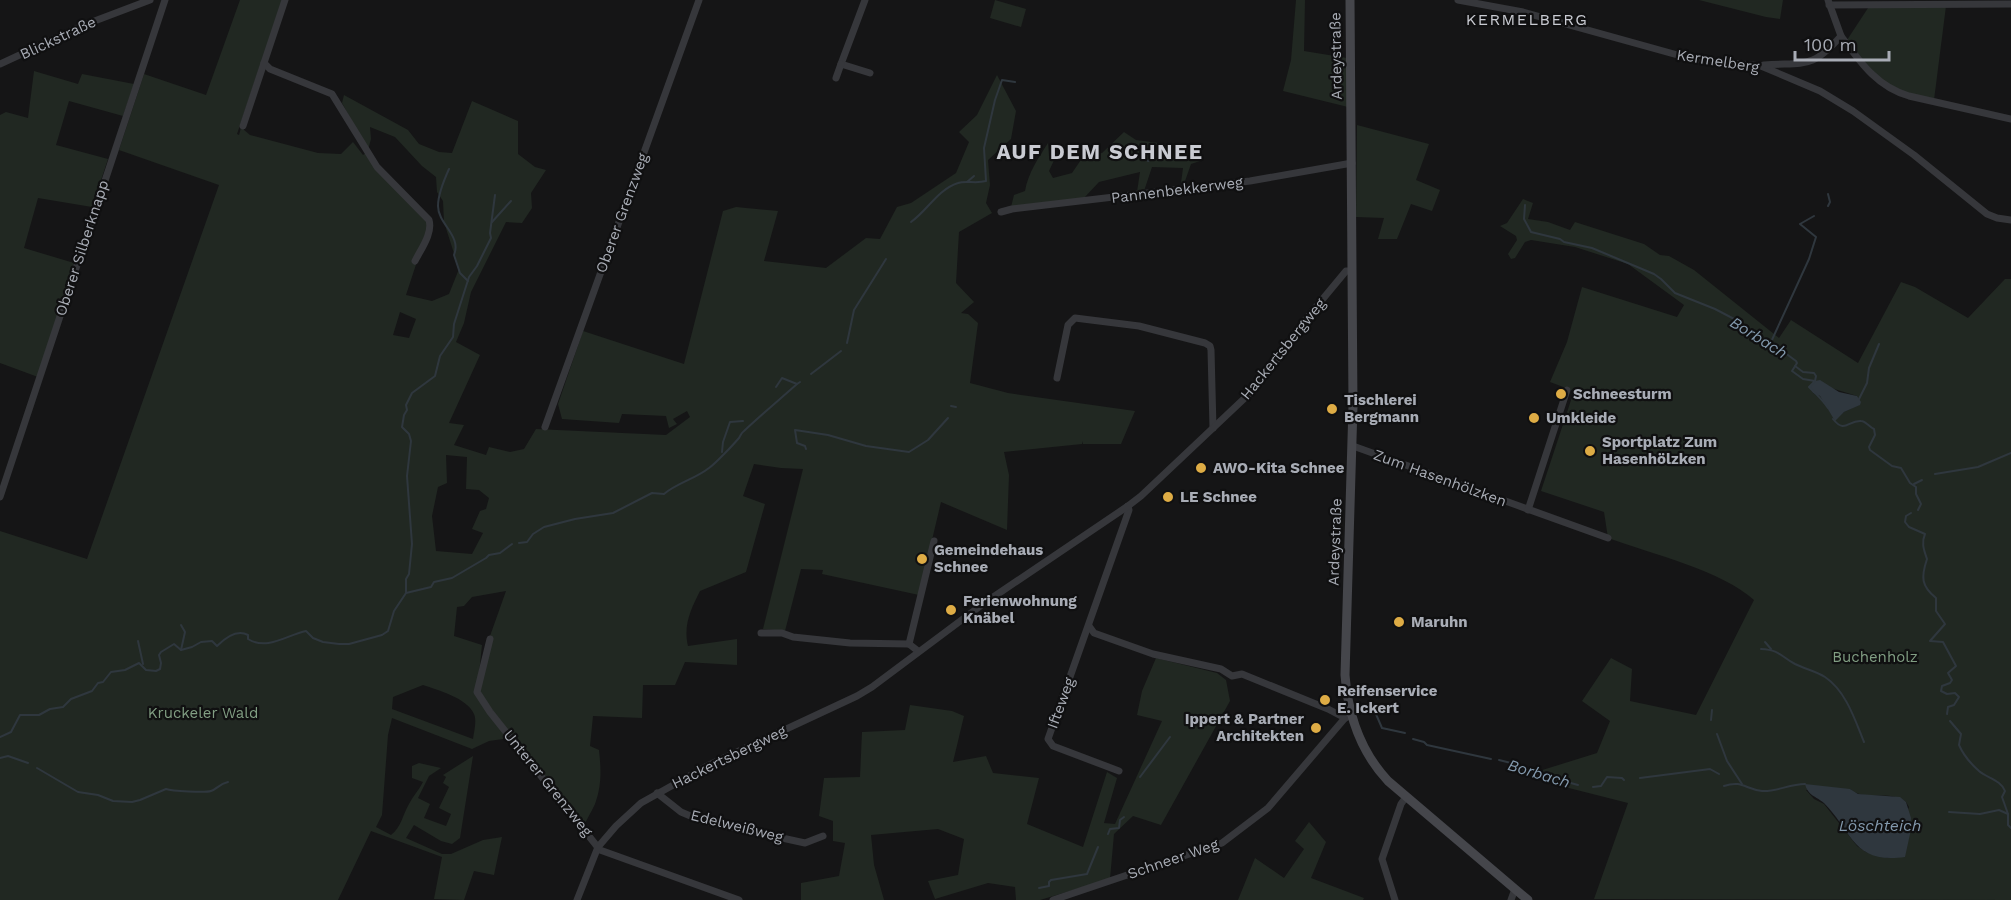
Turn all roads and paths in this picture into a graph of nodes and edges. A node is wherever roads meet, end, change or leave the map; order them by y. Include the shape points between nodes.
1 (150, 0) edge
2 (165, 0) edge
3 (285, 0) edge
4 (699, 0) edge
5 (865, 0) edge
6 (1350, 0) edge
7 (1458, 0) edge
8 (1828, 2) edge
9 (2011, 3) edge
10 (1841, 36) junction
11 (264, 63) junction
12 (0, 64) edge
13 (842, 64) junction
14 (1761, 66) junction
15 (870, 73) dead end
16 (836, 78) dead end
17 (2011, 119) edge
18 (243, 126) dead end
19 (1352, 163) junction
20 (1001, 212) dead end
21 (2011, 220) edge
22 (415, 261) dead end
23 (1352, 271) junction
24 (1057, 378) dead end
25 (1567, 390) dead end
26 (545, 427) dead end
27 (1213, 428) junction
28 (1353, 446) junction
29 (0, 497) edge
30 (1128, 506) junction
31 (1528, 510) junction
32 (1608, 538) dead end
33 (934, 541) dead end
34 (1089, 626) junction
35 (761, 633) dead end
36 (490, 639) dead end
37 (909, 644) junction
38 (918, 651) junction
39 (1348, 716) junction
40 (1119, 771) dead end
41 (657, 793) junction
42 (1406, 797) junction
43 (823, 836) dead end
44 (598, 847) junction
45 (1515, 889) junction
46 (577, 900) edge
47 (739, 900) edge
48 (1053, 900) edge
49 (1395, 900) edge
50 (1510, 900) edge
51 (1528, 900) edge

1 - 12 street, Blickstraße
2 - 29 street, Oberer Silberknapp
3 - 11 street
4 - 26 street, Oberer Grenzweg
5 - 13 street
6 - 19 main road, Ardeystraße
7 - 14 street, Kermelberg via 1523,12 1692,59
8 - 9 street
8 - 10 street
10 - 14 street via 1812,62
10 - 17 street via 1869,72 1893,90
11 - 18 street
11 - 22 street via 332,94 377,167 429,220 429,234
13 - 15 street
13 - 16 street
14 - 21 street, Kermelberg via 1844,105 1987,214
19 - 20 street, Pannenbekkerweg via 1250,181
19 - 23 main road, Ardeystraße
23 - 27 street, Hackertsbergweg via 1346,272 1302,324 1262,379
23 - 28 main road, Ardeystraße
24 - 27 street via 1068,325 1075,318 1139,326 1205,344 1211,350
25 - 31 street
27 - 30 street, Hackertsbergweg
28 - 31 street, Zum Hasenhölzken
28 - 39 main road, Ardeystraße via 1345,675
30 - 34 street
30 - 38 street, Hackertsbergweg
31 - 32 street, Zum Hasenhölzken
33 - 37 street
34 - 39 street via 1094,633 1143,651 1221,669 1232,676 1242,674
34 - 40 street, Ifteweg via 1049,742
35 - 37 street via 850,643
36 - 44 street, Unterer Grenzweg via 477,692
37 - 38 street
38 - 41 street, Hackertsbergweg via 858,696 716,761
39 - 42 main road, Ardeystraße via 1372,762
39 - 48 street, Schneer Weg via 1268,808 1222,843
41 - 43 street, Edelweißweg via 681,812 700,820 805,843
41 - 44 street, Hackertsbergweg via 623,819
42 - 45 main road, Ardeystraße
42 - 49 street via 1382,859
44 - 46 street, Hackertsbergweg
44 - 47 street, Unterer Grenzweg
45 - 50 street
45 - 51 main road, Ardeystraße

